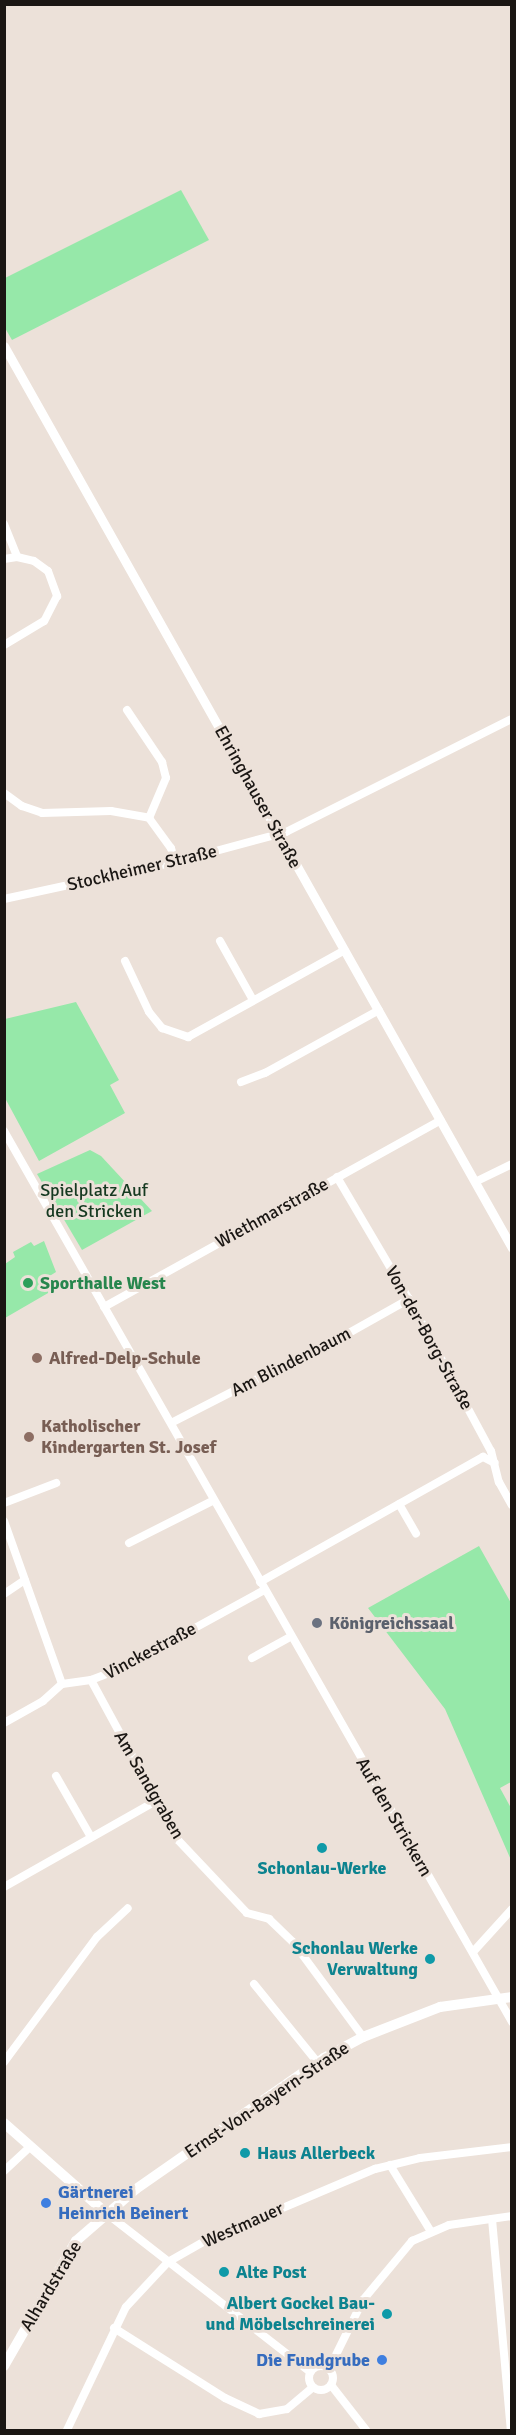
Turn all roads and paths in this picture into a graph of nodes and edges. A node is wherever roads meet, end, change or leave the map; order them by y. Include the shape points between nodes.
1 (4, 346) edge
2 (4, 524) edge
3 (16, 557) junction
4 (4, 559) edge
5 (4, 645) edge
6 (127, 710) dead end
7 (512, 719) edge
8 (4, 793) edge
9 (149, 818) junction
10 (279, 834) junction
11 (175, 862) junction
12 (4, 898) edge
13 (220, 941) dead end
14 (345, 950) junction
15 (125, 961) dead end
16 (253, 1000) junction
17 (379, 1010) junction
18 (242, 1082) dead end
19 (441, 1120) junction
20 (4, 1131) edge
21 (512, 1164) edge
22 (337, 1177) junction
23 (475, 1182) junction
24 (512, 1248) edge
25 (409, 1299) junction
26 (104, 1307) junction
27 (171, 1423) junction
28 (495, 1463) junction
29 (56, 1483) dead end
30 (212, 1501) junction
31 (4, 1503) edge
32 (399, 1504) junction
33 (512, 1505) edge
34 (4, 1521) edge
35 (416, 1533) dead end
36 (7, 1537) edge
37 (129, 1543) dead end
38 (25, 1580) junction
39 (262, 1586) junction
40 (4, 1594) edge
41 (290, 1637) junction
42 (252, 1658) dead end
43 (91, 1680) junction
44 (62, 1684) junction
45 (4, 1723) edge
46 (56, 1776) dead end
47 (156, 1801) junction
48 (91, 1837) junction
49 (4, 1887) edge
50 (128, 1908) dead end
51 (512, 1909) edge
52 (472, 1952) junction
53 (254, 1984) dead end
54 (512, 1997) edge
55 (497, 1998) junction
56 (512, 2022) edge
57 (363, 2037) junction
58 (4, 2062) edge
59 (318, 2063) junction
60 (4, 2123) edge
61 (512, 2147) edge
62 (29, 2148) junction
63 (390, 2165) junction
64 (4, 2170) edge
65 (106, 2213) junction
66 (512, 2216) edge
67 (492, 2218) junction
68 (430, 2230) junction
69 (168, 2262) junction
70 (114, 2328) junction
71 (4, 2366) edge
72 (328, 2369) junction
73 (310, 2372) junction
74 (331, 2385) junction
75 (313, 2387) junction
76 (68, 2430) edge
77 (366, 2430) edge
78 (511, 2430) edge

1 - 10 street, Ehringhauser Straße
2 - 3 street
3 - 4 street
3 - 5 street via 34,561 48,571 57,596 44,621
6 - 9 street via 162,762 166,778
7 - 10 street, Stockheimer Straße
8 - 9 street via 22,806 42,813 111,811
9 - 11 street via 171,848
10 - 11 street, Stockheimer Straße
10 - 14 street, Ehringhauser Straße
11 - 12 street, Stockheimer Straße
13 - 16 street
14 - 16 street
14 - 17 street, Ehringhauser Straße
15 - 16 street via 149,1012 173,1035 188,1037
17 - 18 street
17 - 19 street, Ehringhauser Straße
19 - 22 street, Wiethmarstraße
19 - 23 street, Ehringhauser Straße
20 - 26 street, Auf den Strickern
21 - 23 street
22 - 25 street, Von-der-Borg-Straße
22 - 26 street, Wiethmarstraße
23 - 24 street, Ehringhauser Straße
25 - 27 street, Am Blindenbaum via 276,1374 261,1377
25 - 28 street, Von-der-Borg-Straße
26 - 27 street, Auf den Strickern
27 - 30 street, Auf den Strickern
28 - 32 street, Vinckestraße via 483,1457
28 - 33 street, Von-der-Borg-Straße via 499,1482
29 - 31 street
30 - 37 street
30 - 39 street, Auf den Strickern
32 - 35 street
32 - 39 street, Vinckestraße
34 - 36 street
36 - 38 street
38 - 40 street
38 - 44 street
39 - 41 street, Auf den Strickern
39 - 43 street, Vinckestraße via 120,1669
41 - 42 street
41 - 52 street, Auf den Strickern
43 - 44 street, Vinckestraße
43 - 47 street, Am Sandgraben
44 - 45 street
46 - 48 street
47 - 48 street
47 - 57 street, Am Sandgraben via 178,1840 247,1913 269,1919 293,1942
48 - 49 street
50 - 58 street via 97,1937
51 - 52 street
52 - 55 street, Auf den Strickern
53 - 59 street
54 - 55 main road, Ernst-Von-Bayern-Straße
55 - 56 street, Auf den Strickern
55 - 57 main road, Ernst-Von-Bayern-Straße via 440,2007
57 - 59 main road, Ernst-Von-Bayern-Straße
59 - 65 main road, Ernst-Von-Bayern-Straße
60 - 62 main road
61 - 63 street, Westmauer
62 - 64 street
62 - 65 main road
63 - 68 street
63 - 69 street, Westmauer via 250,2221
65 - 69 street
65 - 71 main road, Alhardstraße via 76,2241 62,2261
66 - 67 street
67 - 68 street
67 - 78 street
68 - 72 street via 397,2256 363,2300
69 - 70 street, Westmauer via 134,2295
69 - 73 street
70 - 75 street via 225,2398 260,2414 288,2409
70 - 76 street, Westmauer
72 - 73 street via 315,2367
72 - 74 street via 333,2376
73 - 75 street
74 - 75 street via 326,2389
74 - 77 street

